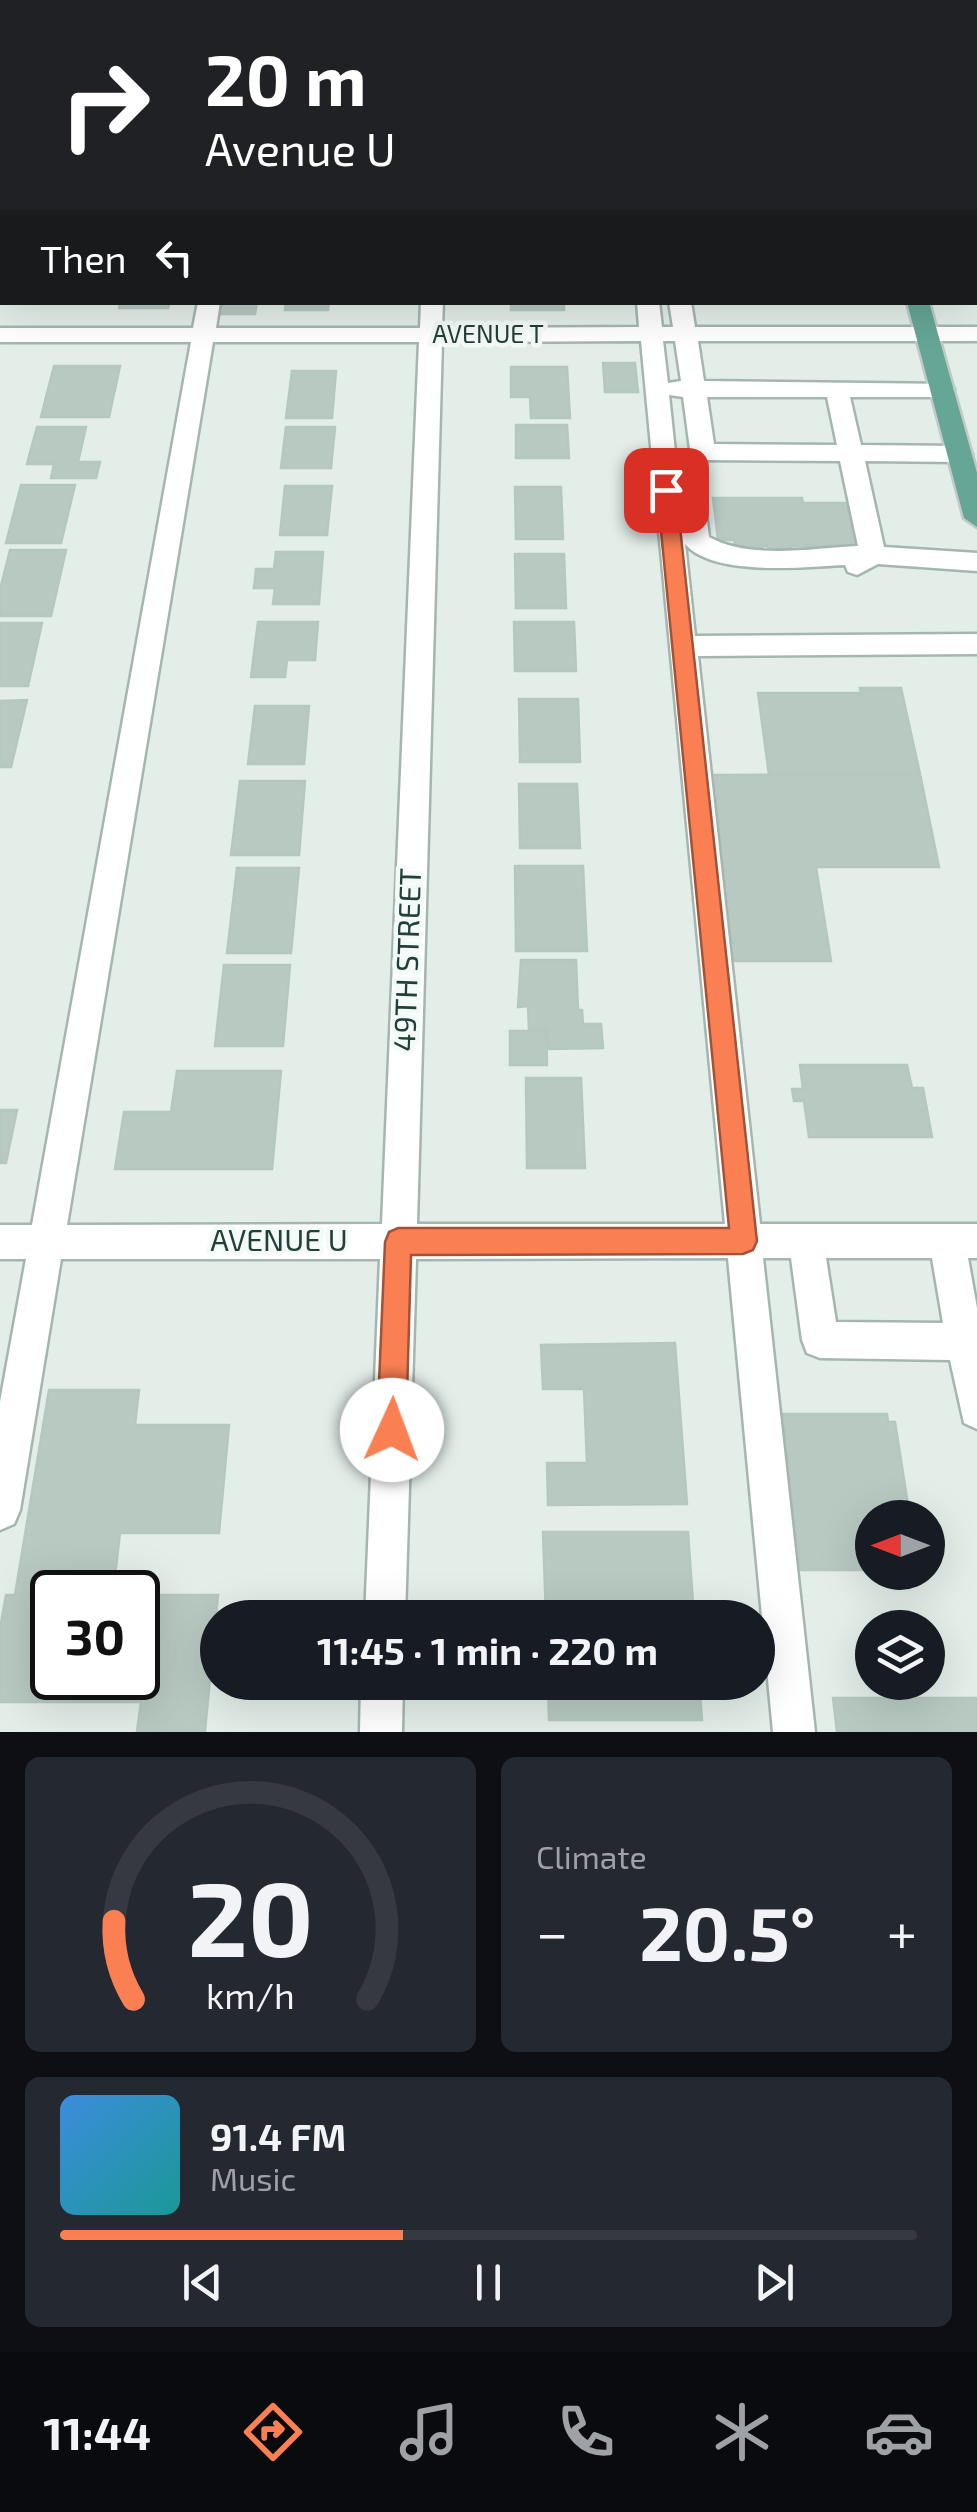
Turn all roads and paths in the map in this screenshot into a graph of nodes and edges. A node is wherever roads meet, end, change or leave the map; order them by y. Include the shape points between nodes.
1 (208, 305) edge
2 (681, 305) edge
3 (919, 305) edge
4 (432, 318) edge
5 (650, 318) edge
6 (203, 334) junction
7 (686, 334) junction
8 (927, 334) junction
9 (977, 334) edge
10 (0, 335) edge
11 (657, 389) junction
12 (694, 389) junction
13 (838, 390) junction
14 (942, 390) junction
15 (663, 452) junction
16 (703, 452) junction
17 (852, 453) junction
18 (960, 454) junction
19 (973, 492) edge
20 (977, 518) edge
21 (873, 555) junction
22 (977, 562) edge
23 (674, 566) junction
24 (977, 644) edge
25 (683, 646) junction
26 (743, 1241) junction
27 (806, 1241) junction
28 (962, 1241) edge
29 (0, 1242) edge
30 (47, 1242) junction
31 (398, 1242) junction
32 (966, 1342) junction
33 (976, 1403) edge
34 (0, 1510) edge
35 (386, 1600) edge
36 (382, 1700) edge
37 (381, 1732) edge
38 (794, 1732) edge

1 - 6 street
2 - 7 street
3 - 8 main road
4 - 5 street, AVENUE T
4 - 6 street, AVENUE T
4 - 31 street, 49TH STREET
5 - 7 street, AVENUE T
5 - 11 street
6 - 10 street, AVENUE T
6 - 30 street
7 - 8 street, AVENUE T
7 - 12 street
8 - 9 street, AVENUE T
8 - 14 main road
11 - 12 street
11 - 15 street
12 - 13 street
12 - 16 street
13 - 14 street
13 - 17 street
14 - 18 main road
15 - 16 street
15 - 23 street
16 - 17 street
16 - 21 street via 687,463 697,542 706,550
17 - 18 street
17 - 21 street
18 - 19 main road
19 - 20 main road
21 - 22 street
21 - 23 street via 860,566
23 - 25 street
24 - 25 street
25 - 26 street
26 - 27 street, AVENUE U
26 - 31 street, AVENUE U
26 - 38 street
27 - 28 street, AVENUE U
27 - 32 street via 820,1340
28 - 32 street
29 - 30 street, AVENUE U
30 - 31 street, AVENUE U
30 - 34 street
31 - 35 street, 49TH STREET
32 - 33 street
36 - 37 street

